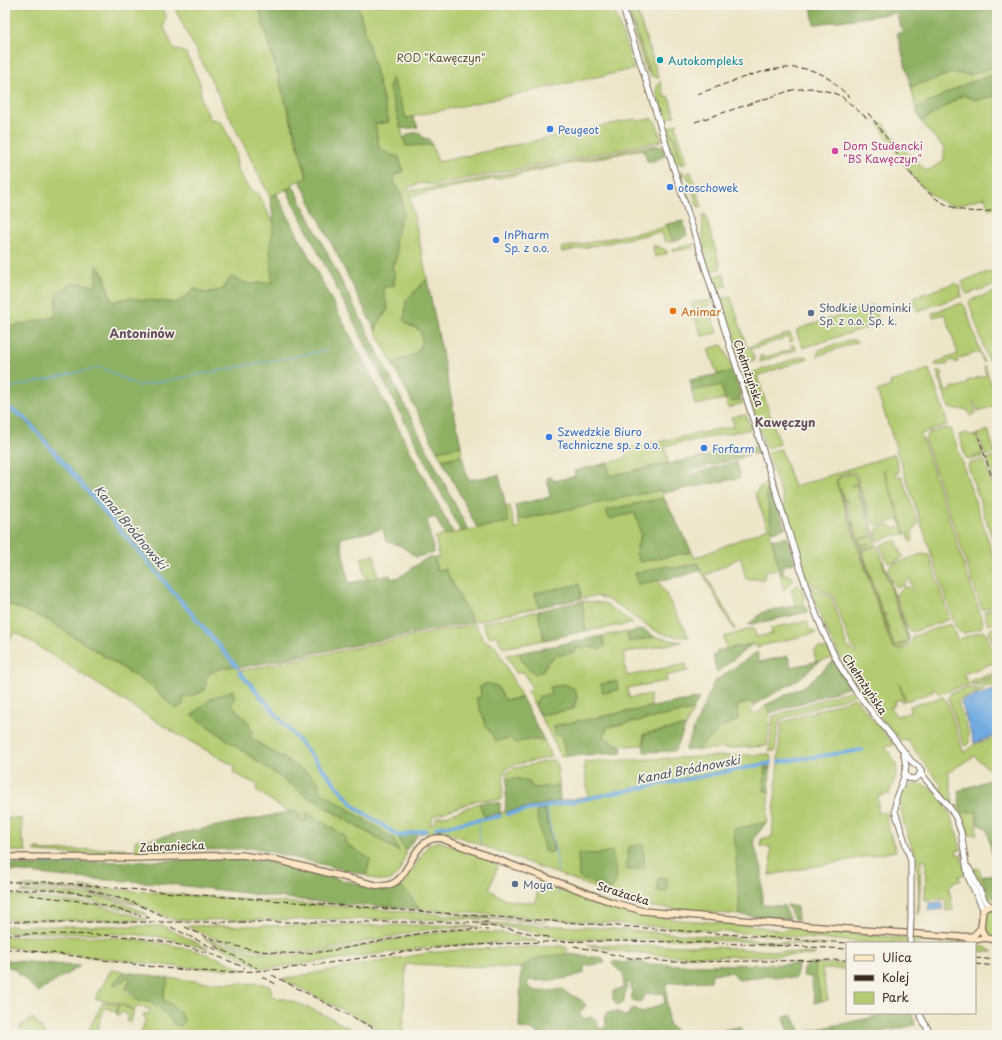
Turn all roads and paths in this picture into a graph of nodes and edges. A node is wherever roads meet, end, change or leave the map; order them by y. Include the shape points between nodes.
1 (622, 5) edge
2 (903, 751) junction
3 (916, 764) junction
4 (905, 770) junction
5 (921, 770) junction
6 (914, 779) junction
7 (932, 786) junction
8 (898, 791) junction
9 (5, 857) edge
10 (967, 865) junction
11 (338, 876) joint
12 (990, 906) junction
13 (997, 906) edge
14 (983, 909) junction
15 (981, 928) junction
16 (959, 937) junction
17 (985, 938) junction
18 (996, 939) edge
19 (910, 942) edge
20 (920, 1014) edge
21 (930, 1035) edge

1 - 2 street, Chełmżyńska via 802,577 827,642 849,682
2 - 3 street, Chełmżyńska
2 - 4 street, Chełmżyńska
3 - 4 street via 910,764
3 - 5 street
4 - 6 street via 907,776
4 - 8 street
5 - 6 street via 919,776
5 - 7 street
6 - 7 street
6 - 8 street
7 - 10 street via 957,820 962,832
8 - 19 street, bridge via 895,814 911,861
9 - 11 main road, Zabraniecka via 125,858 241,855 277,860
10 - 12 street
10 - 14 street via 968,877
11 - 16 main road, Strażacka via 382,886 393,885 399,880 421,844 432,838 440,838 611,902 643,911 813,927
12 - 13 main road
12 - 14 main road
14 - 15 main road
15 - 16 main road, Strażacka via 973,936
15 - 17 main road
16 - 17 main road, Strażacka via 973,940
17 - 18 main road, Strażacka
20 - 21 street

